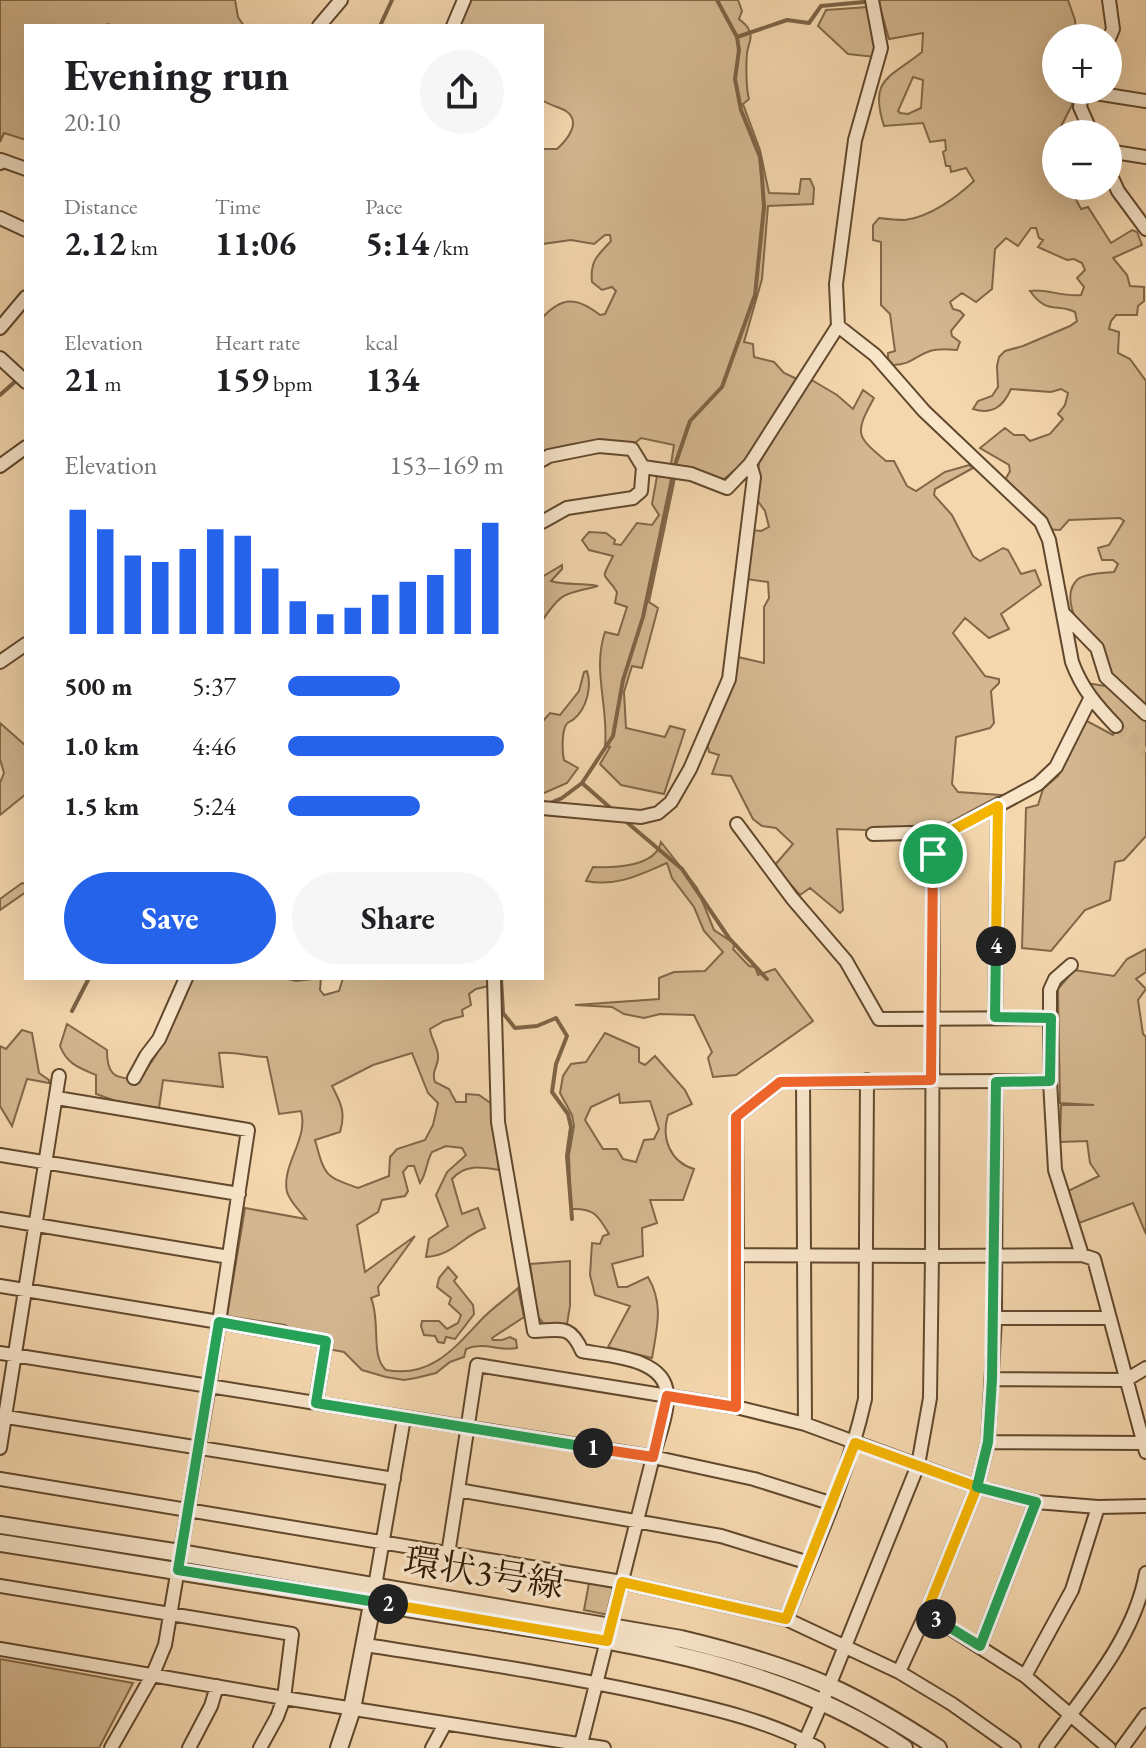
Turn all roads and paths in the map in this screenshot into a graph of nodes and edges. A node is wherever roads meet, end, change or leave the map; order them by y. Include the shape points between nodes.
1 (341, 0) edge
2 (464, 0) edge
3 (872, 0) edge
4 (1109, 0) edge
5 (321, 24) edge
6 (454, 24) edge
7 (1112, 24) edge
8 (1122, 97) edge
9 (1146, 101) edge
10 (1122, 153) edge
11 (1146, 157) edge
12 (0, 163) edge
13 (24, 168) edge
14 (1122, 196) edge
15 (0, 218) edge
16 (24, 229) edge
17 (1146, 229) edge
18 (24, 299) edge
19 (838, 326) junction
20 (0, 328) edge
21 (0, 358) edge
22 (24, 380) edge
23 (24, 448) edge
24 (544, 459) edge
25 (750, 464) junction
26 (0, 466) edge
27 (643, 467) junction
28 (544, 521) edge
29 (1064, 614) junction
30 (24, 645) edge
31 (0, 662) edge
32 (1090, 699) junction
33 (1146, 714) edge
34 (1116, 726) tunnel mouth
35 (998, 806) junction
36 (544, 808) edge
37 (737, 824) dead end
38 (949, 832) junction
39 (873, 834) dead end
40 (1071, 965) dead end
41 (185, 980) edge
42 (494, 980) edge
43 (995, 1017) junction
44 (931, 1018) junction
45 (1051, 1018) junction
46 (59, 1076) dead end
47 (134, 1078) dead end
48 (867, 1080) junction
49 (931, 1080) junction
50 (1050, 1081) junction
51 (803, 1082) junction
52 (996, 1082) junction
53 (57, 1098) junction
54 (0, 1155) edge
55 (47, 1164) junction
56 (239, 1194) junction
57 (0, 1219) edge
58 (37, 1225) junction
59 (737, 1255) junction
60 (866, 1255) junction
61 (1082, 1255) junction
62 (804, 1256) junction
63 (932, 1256) junction
64 (994, 1256) junction
65 (229, 1257) junction
66 (0, 1286) edge
67 (26, 1290) junction
68 (995, 1318) junction
69 (1109, 1318) junction
70 (219, 1322) junction
71 (0, 1353) edge
72 (16, 1356) junction
73 (1146, 1368) edge
74 (992, 1379) junction
75 (1126, 1380) junction
76 (209, 1386) junction
77 (667, 1396) junction
78 (316, 1403) junction
79 (736, 1407) junction
80 (3, 1417) edge
81 (404, 1418) junction
82 (805, 1424) junction
83 (466, 1428) junction
84 (988, 1442) junction
85 (855, 1443) junction
86 (0, 1448) edge
87 (1145, 1448) edge
88 (198, 1449) junction
89 (653, 1457) junction
90 (918, 1465) junction
91 (0, 1479) edge
92 (394, 1479) junction
93 (977, 1487) junction
94 (458, 1490) junction
95 (1036, 1502) junction
96 (833, 1504) junction
97 (1146, 1506) edge
98 (1098, 1507) junction
99 (187, 1512) junction
100 (638, 1521) junction
101 (0, 1525) edge
102 (0, 1543) edge
103 (383, 1543) junction
104 (180, 1553) junction
105 (448, 1554) junction
106 (809, 1563) junction
107 (178, 1570) junction
108 (1146, 1573) edge
109 (622, 1582) junction
110 (0, 1586) edge
111 (374, 1594) junction
112 (1144, 1594) edge
113 (926, 1613) junction
114 (170, 1615) junction
115 (786, 1619) junction
116 (609, 1633) junction
117 (366, 1645) junction
118 (980, 1646) junction
119 (844, 1648) junction
120 (0, 1649) edge
121 (899, 1672) junction
122 (153, 1674) junction
123 (1025, 1676) junction
124 (597, 1683) junction
125 (217, 1686) junction
126 (826, 1694) junction
127 (284, 1698) junction
128 (352, 1709) junction
129 (1070, 1715) junction
130 (1146, 1715) edge
131 (445, 1724) junction
132 (517, 1742) edge
133 (803, 1744) edge
134 (580, 1746) edge
135 (111, 1748) edge
136 (189, 1748) edge
137 (260, 1748) edge
138 (339, 1748) edge
139 (432, 1748) edge
140 (604, 1748) edge
141 (818, 1748) edge
142 (904, 1748) edge
143 (938, 1748) edge
144 (1014, 1748) edge
145 (1046, 1748) edge
146 (1109, 1748) edge
147 (1122, 1748) edge

1 - 5 street
2 - 6 street
3 - 19 street via 881,48 855,140 836,284
4 - 7 street
8 - 9 street
10 - 11 street
12 - 13 street
14 - 17 street
15 - 16 street
18 - 20 street
19 - 25 street
19 - 29 street via 875,355 924,411 1041,522
21 - 22 street
23 - 26 street
24 - 27 street via 599,446 632,449
25 - 27 street via 727,488
25 - 36 street via 754,477 729,679 671,802 658,813 641,817
27 - 28 street via 641,491 633,498 567,508
29 - 32 street via 1072,662
29 - 33 street via 1097,648 1106,677
30 - 31 street
32 - 34 street
32 - 35 street via 1056,767 1038,784
35 - 38 street
35 - 43 street
37 - 44 street via 846,961 879,1019
38 - 39 street
38 - 44 street via 933,854
40 - 45 street via 1050,990
41 - 47 street via 159,1039
42 - 77 street via 498,1122 534,1331 569,1330 582,1351 645,1364 663,1379
43 - 44 street
43 - 45 street
44 - 49 street
45 - 50 street
46 - 53 street
48 - 49 street
48 - 51 street
48 - 60 street
49 - 52 street
49 - 63 street
50 - 52 street
50 - 61 street via 1055,1170
51 - 59 street via 780,1082 736,1117
51 - 62 street
52 - 64 street
53 - 55 street
53 - 56 street via 248,1130
54 - 55 street
55 - 56 street
55 - 58 street
56 - 65 street
57 - 58 street
58 - 65 street
58 - 67 street
59 - 62 street
59 - 79 street
60 - 62 street
60 - 63 street
60 - 85 street via 865,1399
61 - 64 street
61 - 69 street via 1094,1259
62 - 82 street
63 - 64 street
63 - 90 street via 930,1398
64 - 68 street
65 - 70 street
66 - 67 street
67 - 70 street
67 - 72 street
68 - 69 street
68 - 74 street
69 - 75 street
70 - 76 street
70 - 78 street via 326,1341
71 - 72 street
72 - 76 street
72 - 80 street
73 - 75 street
74 - 75 street
74 - 84 street
75 - 87 street
76 - 78 street
76 - 88 street
77 - 79 street
77 - 83 street via 477,1365
77 - 89 street
78 - 81 street
79 - 82 street
80 - 86 street
80 - 88 street
81 - 83 street
81 - 92 street
82 - 85 street
83 - 89 street
83 - 94 street
84 - 87 street
84 - 93 street
85 - 90 street
85 - 96 street
88 - 92 street
88 - 99 street
89 - 96 street via 754,1479
89 - 100 street
90 - 93 street
90 - 119 street
91 - 99 street
92 - 103 street
93 - 95 street
93 - 113 street
94 - 100 street
94 - 105 street
95 - 98 street
95 - 118 street
96 - 106 street
97 - 98 street
98 - 123 street via 1072,1590
99 - 103 street
99 - 104 street
100 - 106 street via 721,1536
100 - 109 street
101 - 104 street, 環状3号線
102 - 107 street, 環状3号線
103 - 105 street
103 - 111 street
104 - 107 street
104 - 111 street, 環状3号線
105 - 109 street
106 - 115 street
107 - 111 street, 環状3号線
107 - 114 street
108 - 112 street
109 - 115 street
109 - 116 street
110 - 114 street
111 - 116 street, 環状3号線
111 - 117 street
112 - 129 street via 1106,1667
113 - 118 street
113 - 121 street
114 - 122 street
114 - 127 street via 292,1634
115 - 119 street
116 - 124 street
116 - 126 street, 環状3号線 via 727,1650
117 - 124 street
117 - 128 street
118 - 123 street
119 - 121 street
119 - 126 street
120 - 122 street
121 - 144 street
122 - 125 street
122 - 135 street
123 - 129 street
124 - 133 street via 760,1722
124 - 134 street
125 - 127 street
125 - 136 street
126 - 133 street
126 - 142 street, 環状3号線
126 - 143 street, 環状3号線 via 899,1723
127 - 128 street
127 - 137 street
128 - 131 street
128 - 138 street
129 - 145 street
129 - 146 street
130 - 147 street
131 - 132 street
131 - 139 street
132 - 134 street
133 - 141 street
134 - 140 street

